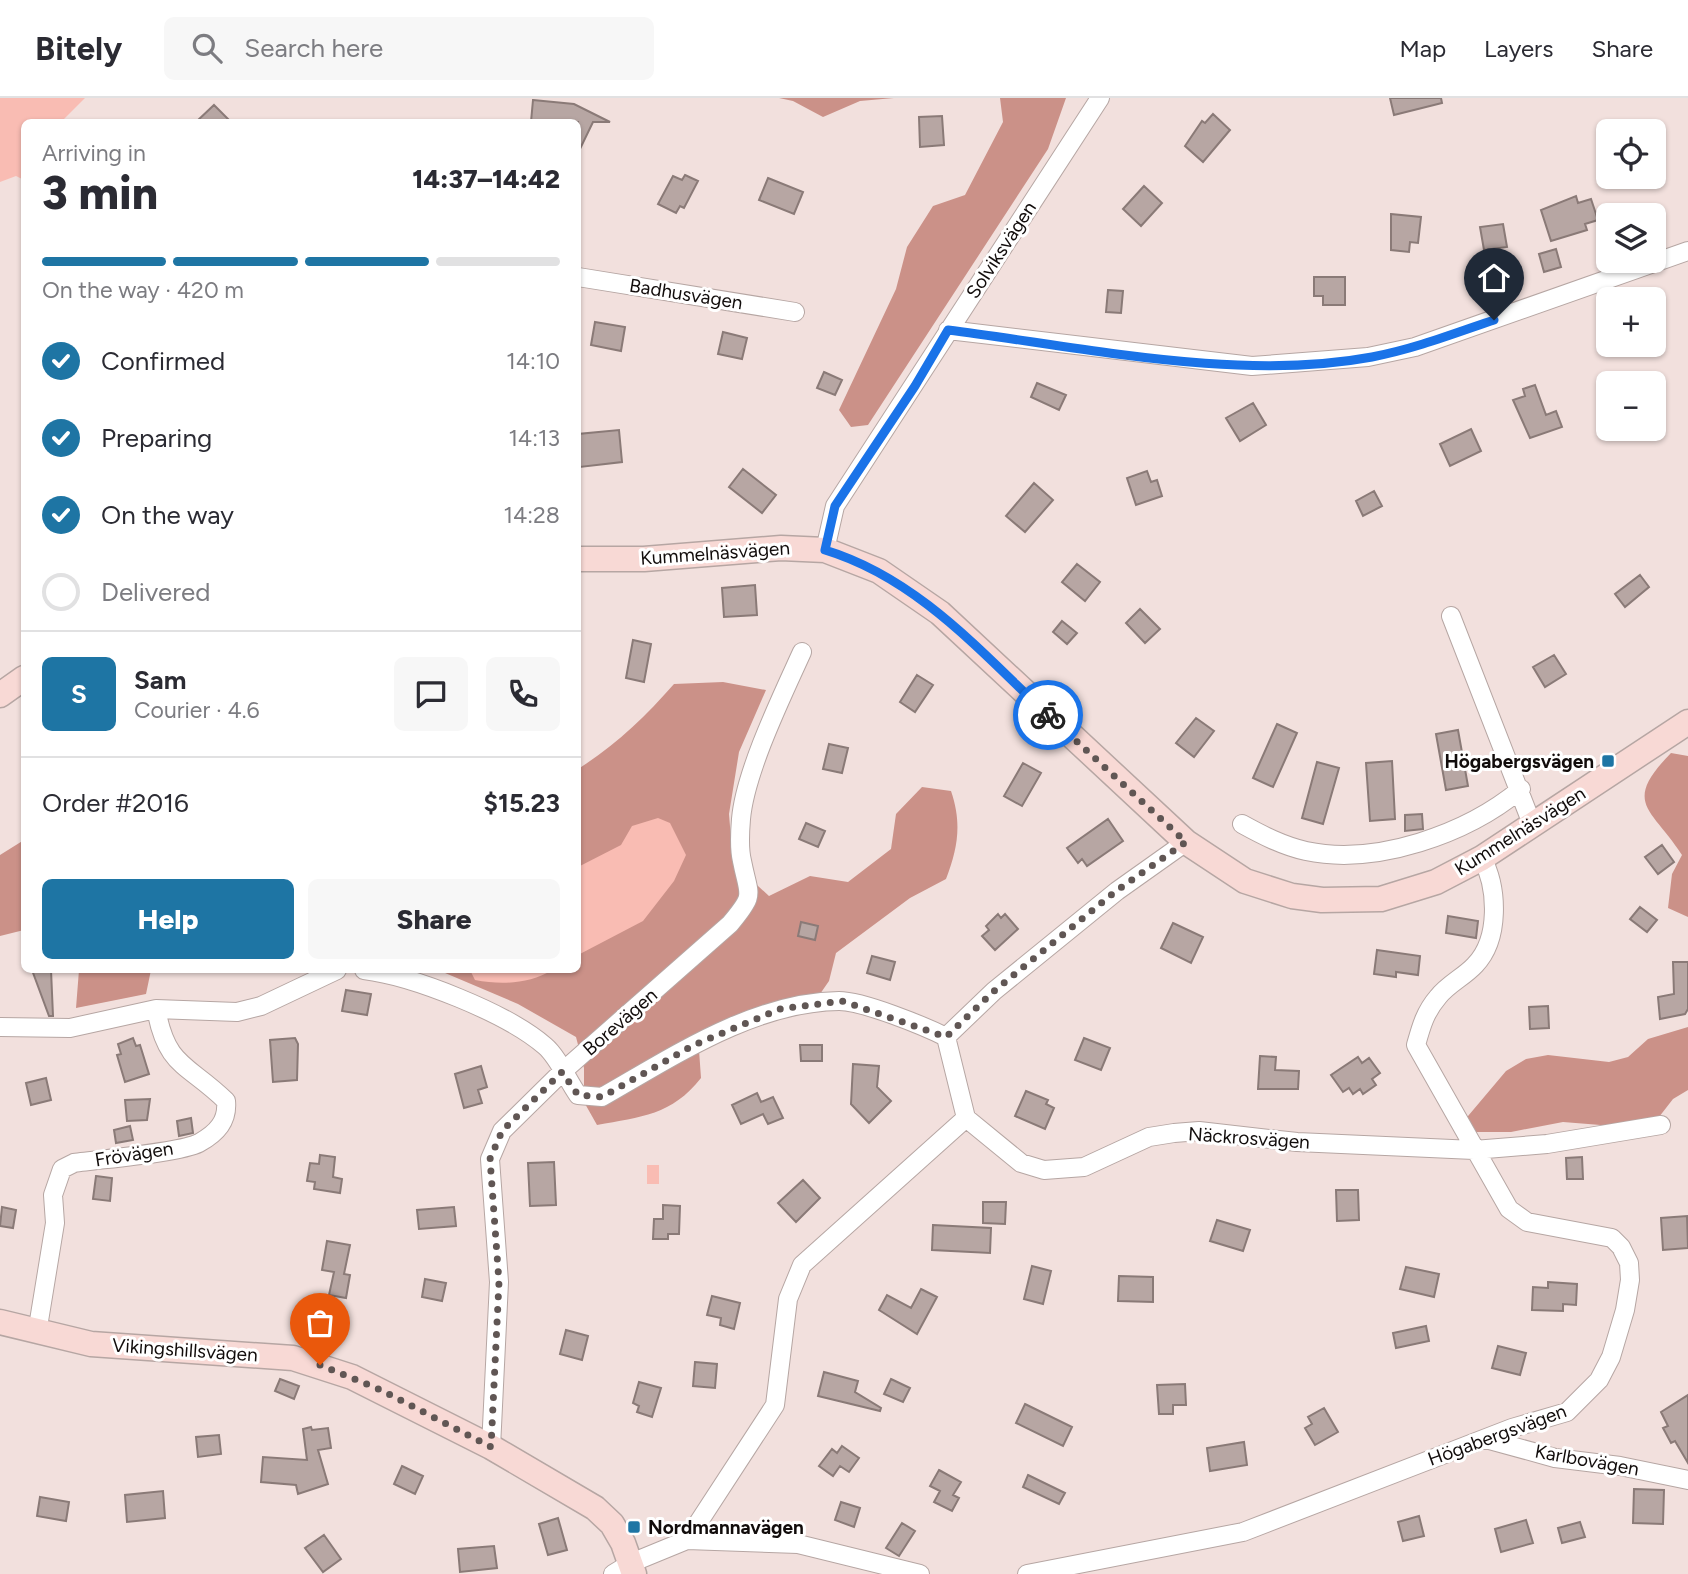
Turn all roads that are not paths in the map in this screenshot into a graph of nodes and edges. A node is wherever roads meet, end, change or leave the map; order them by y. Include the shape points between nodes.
1 (1100, 98) edge
2 (1688, 251) edge
3 (581, 276) edge
4 (795, 312) dead end
5 (948, 330) junction
6 (825, 550) junction
7 (581, 559) edge
8 (1451, 616) dead end
9 (802, 652) dead end
10 (21, 680) edge
11 (1, 693) edge
12 (1688, 722) edge
13 (1521, 789) junction
14 (1242, 824) dead end
15 (1532, 824) junction
16 (1186, 842) junction
17 (1482, 858) junction
18 (331, 973) edge
19 (376, 973) edge
20 (156, 1009) junction
21 (0, 1027) edge
22 (946, 1037) junction
23 (562, 1072) junction
24 (966, 1118) junction
25 (1661, 1125) dead end
26 (1474, 1150) junction
27 (0, 1322) edge
28 (37, 1333) junction
29 (1486, 1439) junction
30 (491, 1447) junction
31 (1688, 1480) edge
32 (687, 1540) junction
33 (626, 1570) edge
34 (920, 1574) edge
35 (1027, 1574) edge

1 - 5 street, Solviksvägen
2 - 5 street via 1415,347 1368,357 1252,366
3 - 4 street, Badhusvägen
5 - 6 street, Solviksvägen via 835,506
6 - 7 street, Kummelnäsvägen via 781,548
6 - 16 street, Kummelnäsvägen via 879,571 940,613
8 - 13 street
9 - 23 street, Borevägen via 755,765 741,817 741,860 750,889 746,905 673,976
10 - 11 street
12 - 15 street, Kummelnäsvägen
13 - 14 street, Kummelnäsvägen via 1476,821 1446,835 1380,850 1305,851 1275,842
13 - 15 street
15 - 17 street, Kummelnäsvägen
16 - 17 street, Kummelnäsvägen via 1245,881 1322,900 1381,899 1436,882
16 - 22 street via 1116,891 994,991
17 - 26 street, Högabergsvägen via 1494,909 1489,944 1476,965 1439,994 1423,1017 1416,1045
18 - 20 street via 261,1006 237,1012
19 - 23 street via 426,986 506,1021 547,1047
20 - 21 street via 70,1028
20 - 28 street, Frövägen via 161,1035 176,1062 226,1101 227,1115 217,1131 197,1144 74,1163 62,1170 53,1195 54,1234
22 - 23 street via 842,1001 780,1009 694,1045 602,1097 578,1095
22 - 24 street
23 - 30 street, Borevägen via 502,1131 490,1159 499,1282
24 - 26 street, Näckrosvägen via 1021,1163 1044,1170 1084,1167 1149,1137 1199,1131 1297,1142
24 - 32 street via 802,1265 788,1299 775,1405
25 - 26 street, Näckrosvägen via 1547,1144
26 - 29 street, Högabergsvägen via 1509,1209 1527,1222 1612,1238 1629,1263 1630,1280 1611,1357 1584,1399 1567,1412
27 - 28 street, Vikingshillsvägen
28 - 30 street, Vikingshillsvägen via 91,1344 293,1359 320,1365 381,1390
29 - 31 street, Karlbovägen via 1555,1458
29 - 35 street, Högabergsvägen via 1243,1532
30 - 33 street, Vikingshillsvägen via 595,1508 612,1524
32 - 33 street
32 - 34 street via 798,1544

